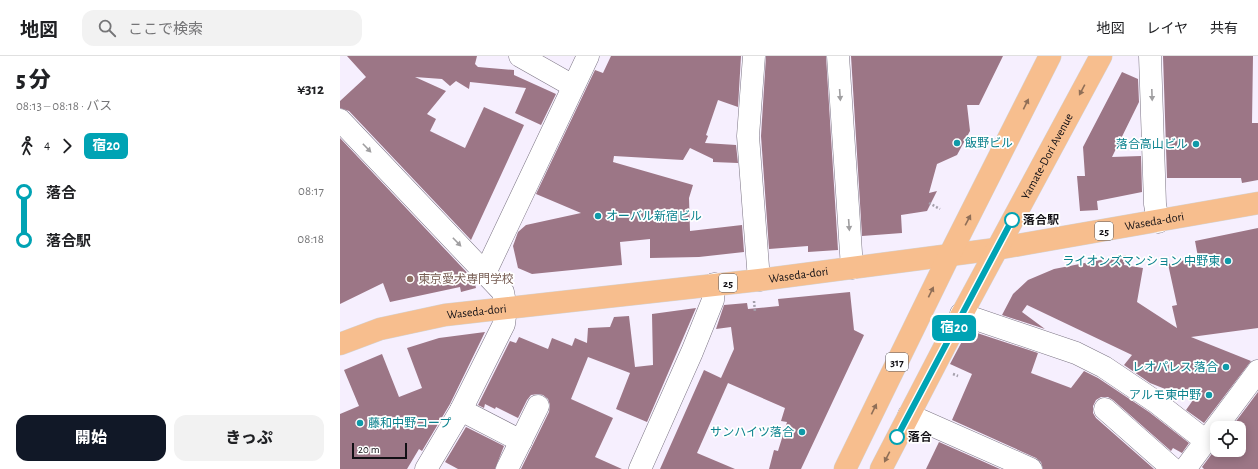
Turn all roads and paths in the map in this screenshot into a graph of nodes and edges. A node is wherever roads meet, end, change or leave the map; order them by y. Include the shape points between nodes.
1 (520, 56) edge
2 (588, 56) edge
3 (754, 56) edge
4 (838, 56) edge
5 (1050, 56) edge
6 (1101, 56) edge
7 (1150, 56) edge
8 (573, 86) junction
9 (340, 120) edge
10 (929, 203) dead end
11 (1258, 203) edge
12 (940, 208) dead end
13 (1158, 222) junction
14 (996, 249) junction
15 (950, 254) junction
16 (852, 268) junction
17 (485, 273) junction
18 (714, 284) junction
19 (756, 288) junction
20 (506, 308) junction
21 (755, 312) dead end
22 (962, 314) junction
23 (340, 344) edge
24 (1258, 371) edge
25 (1250, 395) edge
26 (538, 406) dead end
27 (1105, 409) dead end
28 (461, 410) junction
29 (909, 415) junction
30 (521, 441) junction
31 (1206, 441) junction
32 (434, 467) edge
33 (507, 469) edge
34 (640, 469) edge
35 (845, 469) edge
36 (881, 469) edge
37 (1031, 469) edge
38 (1173, 469) edge
39 (1185, 469) edge

1 - 8 street
2 - 8 street
3 - 19 street via 748,136
4 -> 16 street
15 -> 5 main road, 317
6 -> 14 main road, Yamate-Dori Avenue
7 -> 13 street via 1155,204
8 - 17 street
9 -> 17 street
10 - 12 path
11 - 13 main road, Waseda-dori / 25
13 - 14 main road, Waseda-dori / 25
14 - 15 main road, Waseda-dori / 25
14 - 22 main road, Yamate-Dori Avenue
15 - 16 main road, Waseda-dori / 25
35 -> 15 main road, 317
16 - 19 main road, Waseda-dori / 25
17 - 20 street via 503,292
18 - 19 main road, Waseda-dori / 25
18 - 20 main road, Waseda-dori / 25
18 - 34 street via 713,300
19 - 21 path
20 - 23 main road, Waseda-dori / 25 via 416,320 380,328
20 - 28 street via 504,324
22 - 29 main road, Yamate-Dori Avenue
22 - 31 street via 1076,353 1104,367
24 - 25 street
25 - 31 street
26 - 30 street
27 - 38 street
28 - 30 street
28 - 32 street
29 -> 36 main road, Yamate-Dori Avenue
29 - 37 street
30 - 33 street
31 - 39 street

